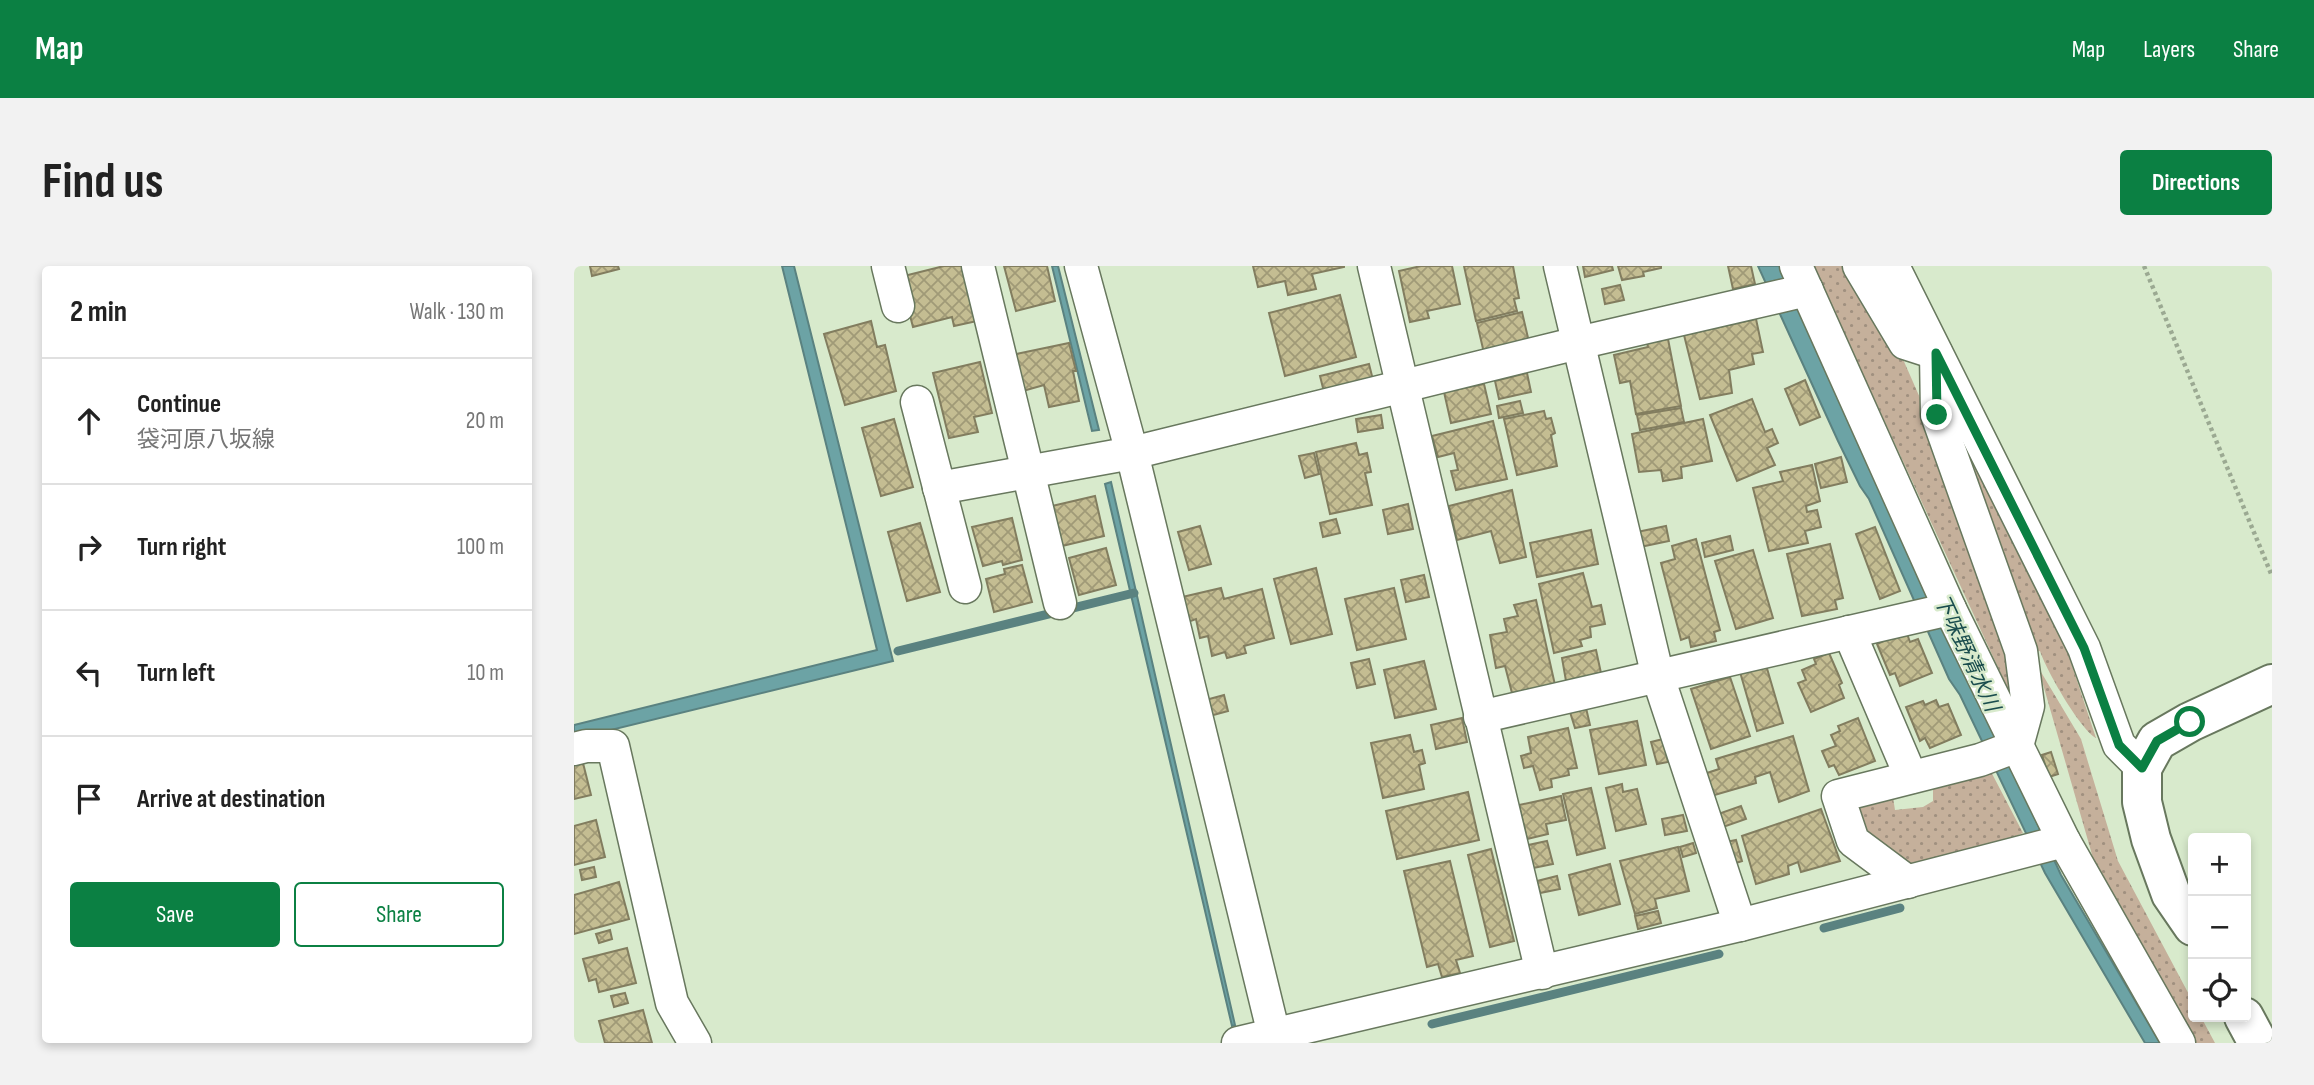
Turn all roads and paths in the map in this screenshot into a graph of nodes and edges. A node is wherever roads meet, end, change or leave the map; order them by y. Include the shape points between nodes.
1 (888, 266) edge
2 (978, 266) edge
3 (1081, 266) edge
4 (1374, 266) edge
5 (1560, 266) edge
6 (1858, 266) edge
7 (1893, 266) edge
8 (2144, 266) edge
9 (1802, 278) edge
10 (898, 306) dead end
11 (1578, 343) junction
12 (1936, 353) junction
13 (1404, 385) junction
14 (917, 402) dead end
15 (1132, 453) junction
16 (1028, 471) junction
17 (939, 488) junction
18 (2272, 576) edge
19 (965, 587) dead end
20 (1060, 603) dead end
21 (1950, 608) junction
22 (1849, 632) junction
23 (1658, 677) junction
24 (2272, 684) edge
25 (1480, 717) junction
26 (2017, 746) junction
27 (574, 749) edge
28 (2149, 755) junction
29 (1911, 777) junction
30 (2064, 841) junction
31 (1908, 881) junction
32 (2188, 919) edge
33 (1740, 925) junction
34 (1542, 973) junction
35 (2247, 1022) edge
36 (1275, 1038) edge
37 (695, 1043) edge
38 (1238, 1043) edge
39 (2179, 1043) edge
40 (2258, 1043) edge

1 - 10 street
2 - 16 street
3 - 15 street
4 - 13 street
5 - 11 street
6 - 12 street via 1905,342
7 - 12 street
8 - 18 path
9 - 11 street
9 - 21 street
11 - 13 street
11 - 23 street
12 - 26 street via 1937,415 2021,651 2028,706
12 - 28 street via 2084,648 2119,745
13 - 15 street
13 - 25 street
14 - 17 street
15 - 16 street
15 - 36 street
16 - 17 street
16 - 20 street
17 - 19 street
21 - 22 street
21 - 26 street
22 - 23 street
22 - 29 street
23 - 25 street
23 - 33 street
24 - 28 main road via 2190,722
25 - 34 street
26 - 29 street
26 - 30 street
27 - 37 street via 613,746 672,1003
28 - 32 main road via 2142,802 2171,894
29 - 31 street via 1838,796 1853,841
30 - 31 street
30 - 39 street
31 - 33 street
33 - 34 street
34 - 36 street
35 - 40 main road
36 - 38 street

